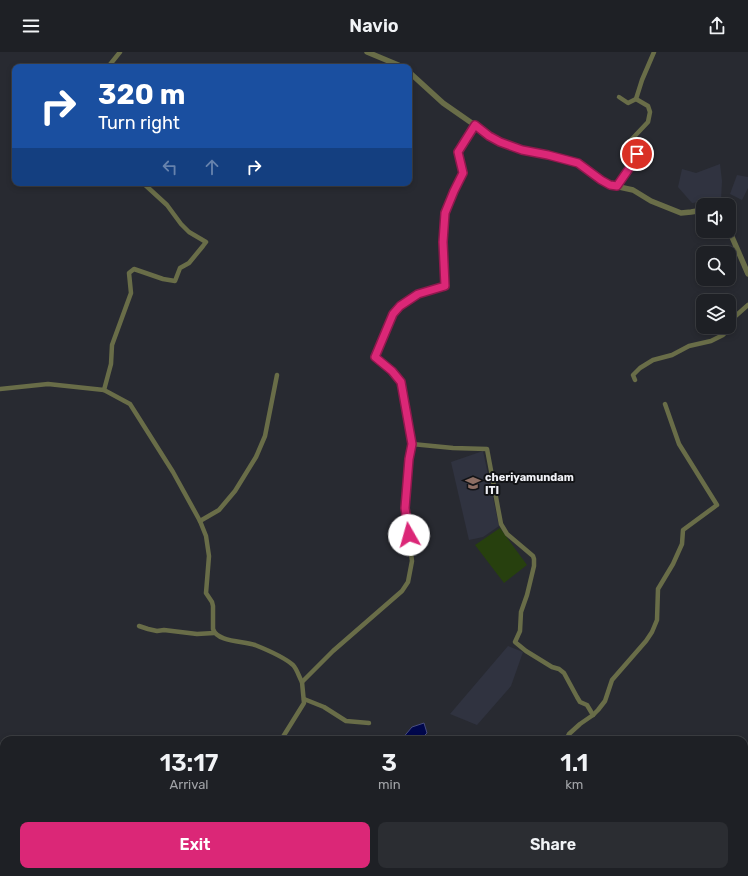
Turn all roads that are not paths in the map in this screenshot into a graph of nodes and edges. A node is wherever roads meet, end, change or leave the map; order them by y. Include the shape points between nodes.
1 (120, 52) edge
2 (367, 52) edge
3 (654, 52) edge
4 (110, 64) edge
5 (396, 64) edge
6 (412, 75) edge
7 (619, 97) dead end
8 (636, 99) junction
9 (475, 125) junction
10 (146, 186) edge
11 (617, 186) junction
12 (696, 211) edge
13 (733, 238) edge
14 (747, 271) edge
15 (748, 305) edge
16 (278, 375) dead end
17 (635, 380) dead end
18 (0, 390) edge
19 (104, 390) junction
20 (665, 404) dead end
21 (412, 444) junction
22 (200, 521) junction
23 (139, 626) dead end
24 (214, 633) junction
25 (302, 682) junction
26 (304, 699) junction
27 (593, 715) junction
28 (369, 723) dead end
29 (283, 736) edge
30 (568, 736) edge

1 - 4 street
2 - 5 street
3 - 8 street
6 - 9 street via 443,103
7 - 8 street via 628,103
8 - 11 street via 648,106 648,122 631,140 629,150 637,154 637,157
9 - 11 street via 500,142 522,150 578,163 601,180
9 - 21 street via 458,152 463,173 445,213 445,286 418,294 400,306 393,314 375,357 401,382
10 - 19 street via 167,205 189,232 206,242 189,263 180,268 175,281 134,269 129,273 131,293 112,345 111,364
11 - 12 street via 632,190 681,213
13 - 14 street
15 - 17 street via 731,320 729,329 723,336 653,360 633,375
16 - 22 street via 266,436 256,457 235,491 219,510
18 - 19 street via 48,384
19 - 22 street via 130,404
20 - 27 street via 678,444 717,505 683,530 682,544 658,589 657,620 652,632 612,680 605,701
21 - 25 street via 405,508 412,561 408,582 402,591 333,651
21 - 27 street via 487,449 501,524 507,534 534,559 528,595 521,612 520,631 514,642 552,667 559,668 580,702 587,705
22 - 24 street via 206,536 209,556 206,593 213,606
23 - 24 street via 197,634
24 - 25 street via 230,640 254,645 283,658 294,666
25 - 26 street
26 - 28 street via 324,707 346,721
26 - 29 street
27 - 30 street

